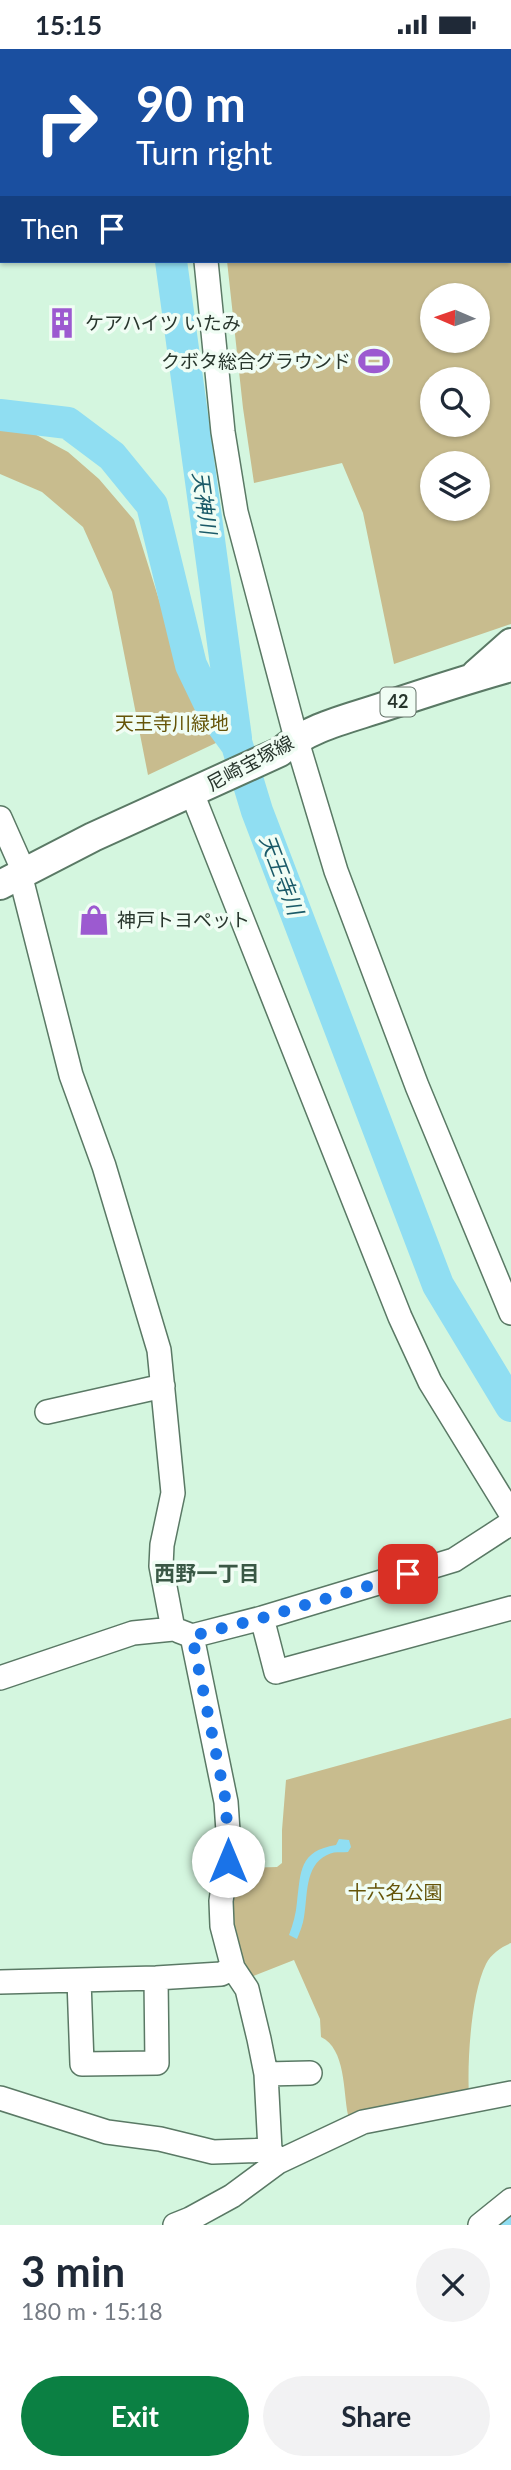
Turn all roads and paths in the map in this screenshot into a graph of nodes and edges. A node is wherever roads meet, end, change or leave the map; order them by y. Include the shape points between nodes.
1 (206, 263) edge
2 (511, 643) edge
3 (511, 667) edge
4 (471, 678) junction
5 (288, 745) junction
6 (197, 791) junction
7 (0, 818) edge
8 (15, 877) edge
9 (511, 1313) edge
10 (163, 1386) junction
11 (59, 1407) dead end
12 (511, 1514) edge
13 (511, 1523) edge
14 (511, 1608) edge
15 (262, 1618) junction
16 (182, 1632) junction
17 (0, 1678) edge
18 (233, 1968) junction
19 (156, 1978) junction
20 (79, 1980) junction
21 (0, 1982) edge
22 (310, 2073) dead end
23 (266, 2074) junction
24 (511, 2093) edge
25 (0, 2098) edge
26 (274, 2156) junction
27 (511, 2200) edge
28 (174, 2225) edge
29 (480, 2225) edge

1 - 5 street via 236,512
2 - 4 main road, 42
3 - 4 main road, 尼崎宝塚線 / 42
4 - 5 main road, 尼崎宝塚線 / 42 via 333,723
5 - 6 main road, 尼崎宝塚線 / 42
5 - 9 street via 417,1086
6 - 8 main road, 尼崎宝塚線 / 42
6 - 12 street via 400,1317 430,1382
7 - 8 street
8 - 10 street via 71,1075 104,1166 159,1350
10 - 11 street
10 - 16 street via 173,1493 161,1566
13 - 15 street via 454,1560
14 - 15 street via 276,1672
15 - 16 street
16 - 17 street via 133,1633
16 - 18 street via 226,1802 229,1846 222,1926
18 - 19 street via 221,1974
18 - 23 street via 247,1989
19 - 20 street
19 - 20 street via 157,2063 82,2064
20 - 21 street
22 - 23 street
23 - 26 street
24 - 26 street via 363,2122
25 - 26 street via 107,2132 213,2152
26 - 28 street via 232,2196
27 - 29 street

